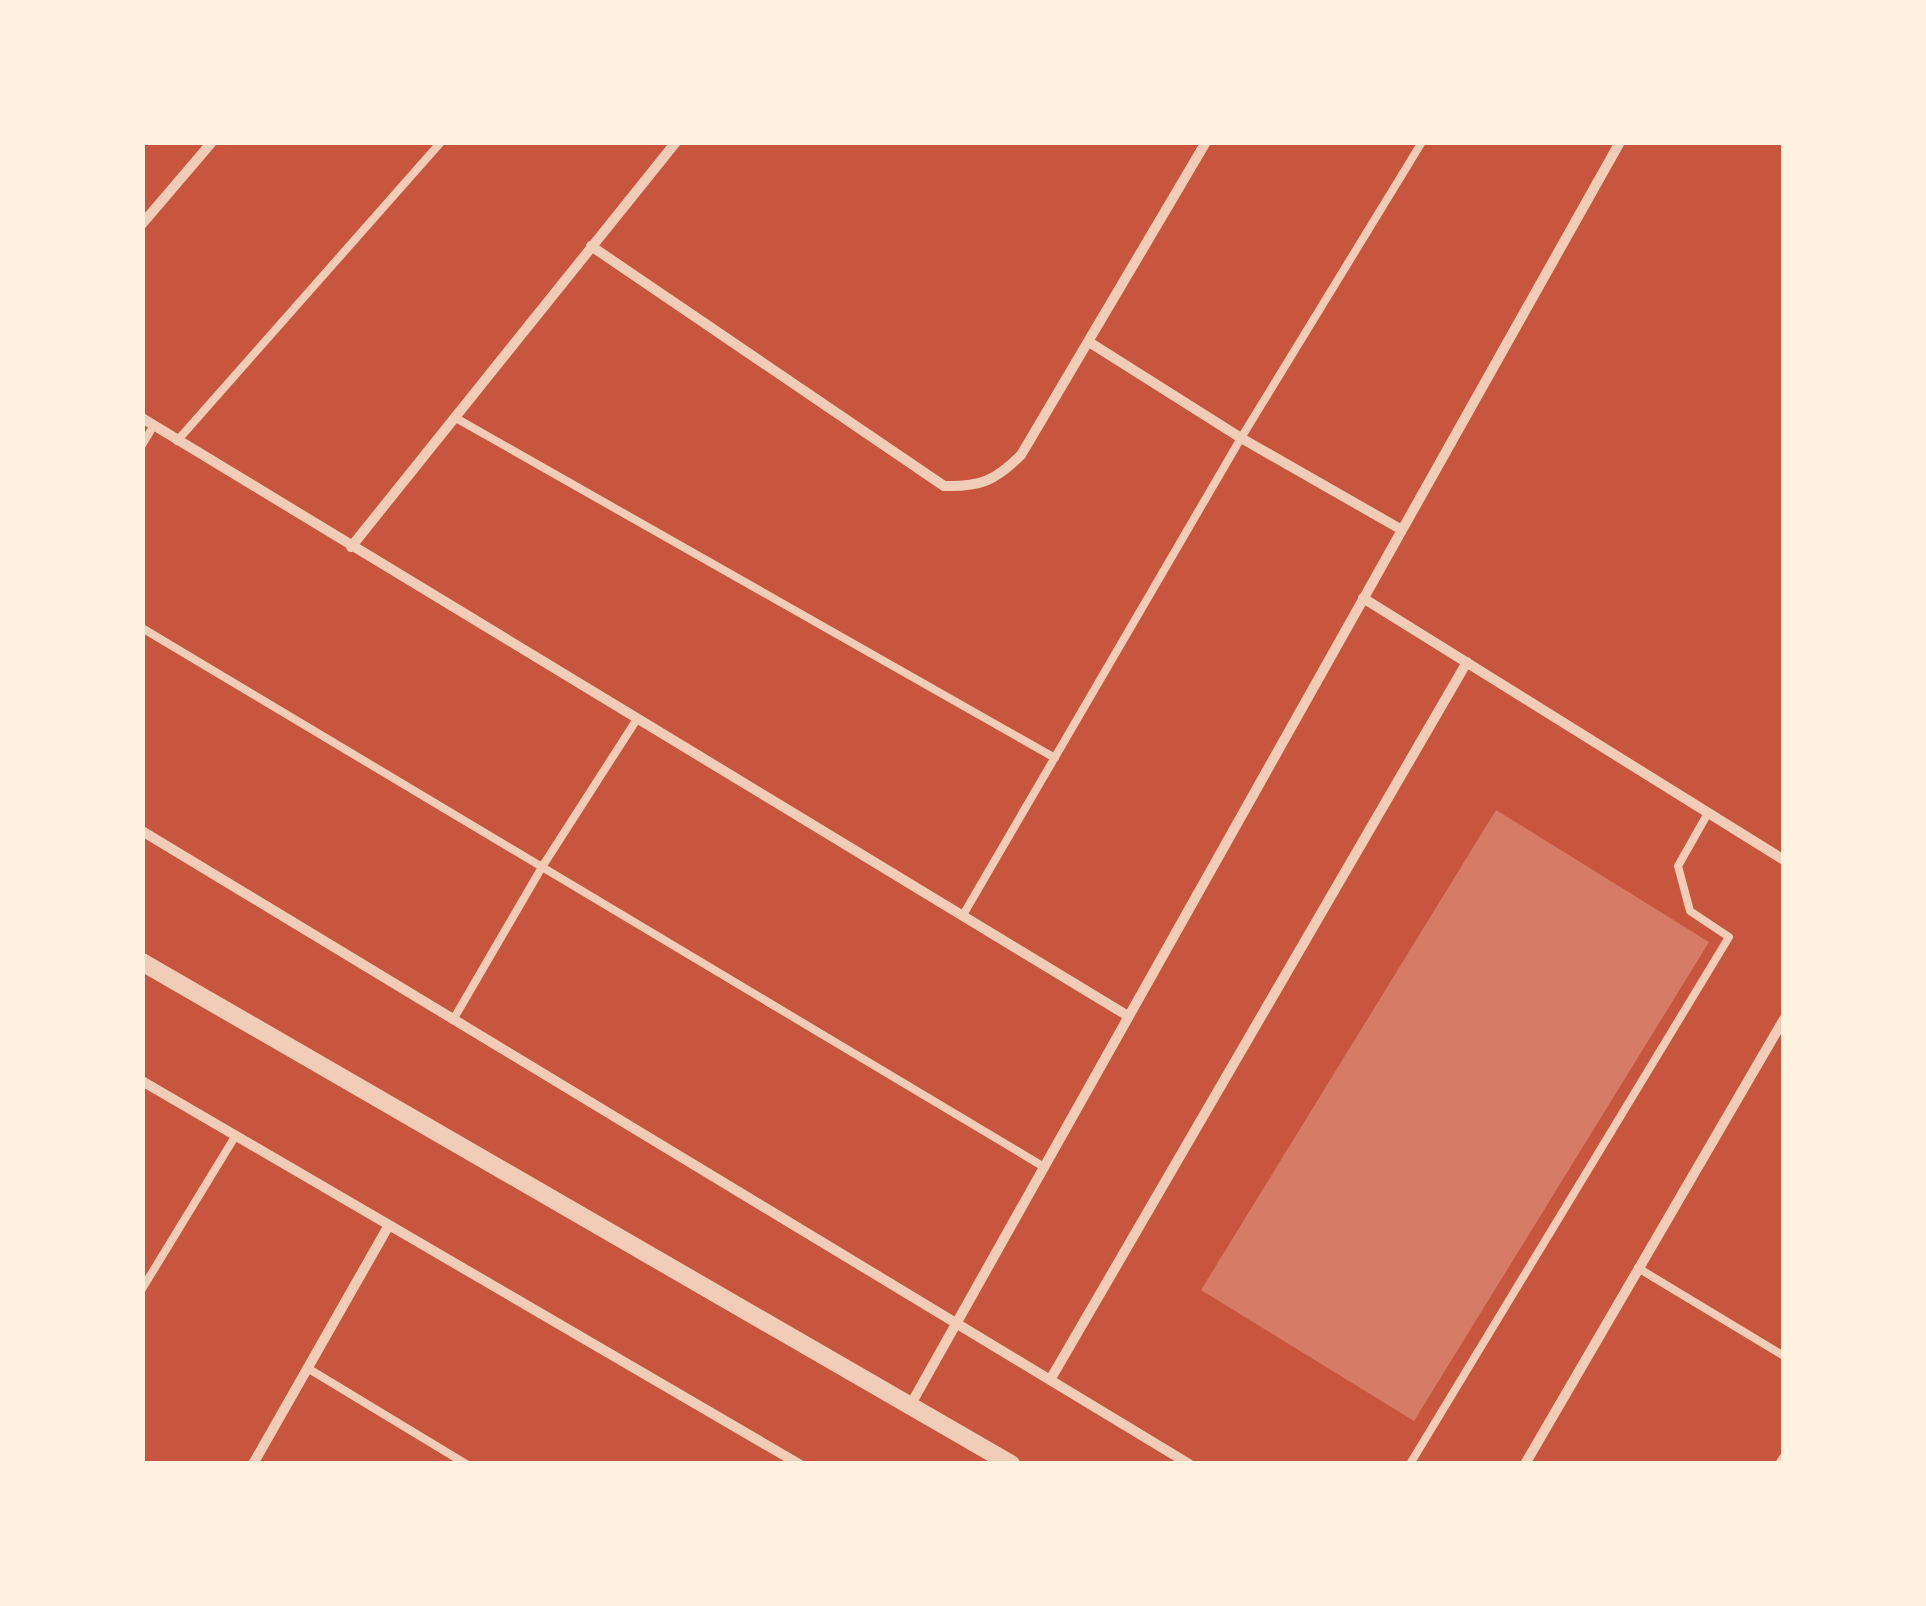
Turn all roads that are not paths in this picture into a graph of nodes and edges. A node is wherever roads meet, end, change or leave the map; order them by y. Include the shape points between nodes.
1 (212, 142) edge
2 (441, 142) edge
3 (676, 142) edge
4 (1206, 142) edge
5 (1422, 142) edge
6 (1620, 142) edge
7 (142, 224) edge
8 (591, 246) junction
9 (1089, 342) junction
10 (454, 417) junction
11 (142, 418) edge
12 (154, 425) junction
13 (1242, 438) junction
14 (176, 441) junction
15 (142, 445) edge
16 (1402, 530) junction
17 (351, 546) junction
18 (1363, 598) junction
19 (142, 628) edge
20 (1467, 662) junction
21 (637, 719) junction
22 (1054, 758) junction
23 (1708, 813) junction
24 (142, 831) edge
25 (1784, 860) edge
26 (542, 867) junction
27 (962, 915) junction
28 (142, 962) edge
29 (1128, 1016) junction
30 (1784, 1018) edge
31 (453, 1020) junction
32 (142, 1081) edge
33 (236, 1135) junction
34 (1044, 1167) junction
35 (389, 1225) junction
36 (1638, 1268) junction
37 (142, 1290) edge
38 (956, 1323) junction
39 (1784, 1356) edge
40 (309, 1369) junction
41 (1050, 1380) junction
42 (911, 1404) junction
43 (1784, 1456) edge
44 (253, 1464) edge
45 (466, 1464) edge
46 (798, 1464) edge
47 (1011, 1464) edge
48 (1189, 1464) edge
49 (1410, 1464) edge
50 (1524, 1464) edge
51 (1779, 1464) edge

1 - 7 street
2 - 14 lane
3 - 8 street
4 - 9 street
5 - 13 lane
6 - 16 street
8 - 9 street via 944,486 972,486 1002,474
8 - 10 street
9 - 13 street
10 - 17 street
10 - 22 lane
11 - 12 street
12 - 14 street
12 - 15 lane
13 - 16 street
13 - 22 lane
14 - 17 street
16 - 18 street
17 - 21 street
18 - 20 street
18 - 29 street
19 - 26 lane
20 - 23 street
20 - 41 street
21 - 26 lane
21 - 27 street
22 - 27 lane
23 - 25 street
23 - 49 lane via 1678,866 1690,911 1728,937
24 - 31 street
26 - 31 lane
26 - 34 lane
27 - 29 street
28 - 42 street
29 - 34 street
30 - 36 street
31 - 38 street
32 - 33 street
33 - 35 street
33 - 37 lane
34 - 38 street
35 - 40 street
35 - 46 street
36 - 39 lane
36 - 50 street
38 - 41 street
38 - 42 street
40 - 44 street
40 - 45 lane
41 - 48 street
42 - 47 street
43 - 51 lane

